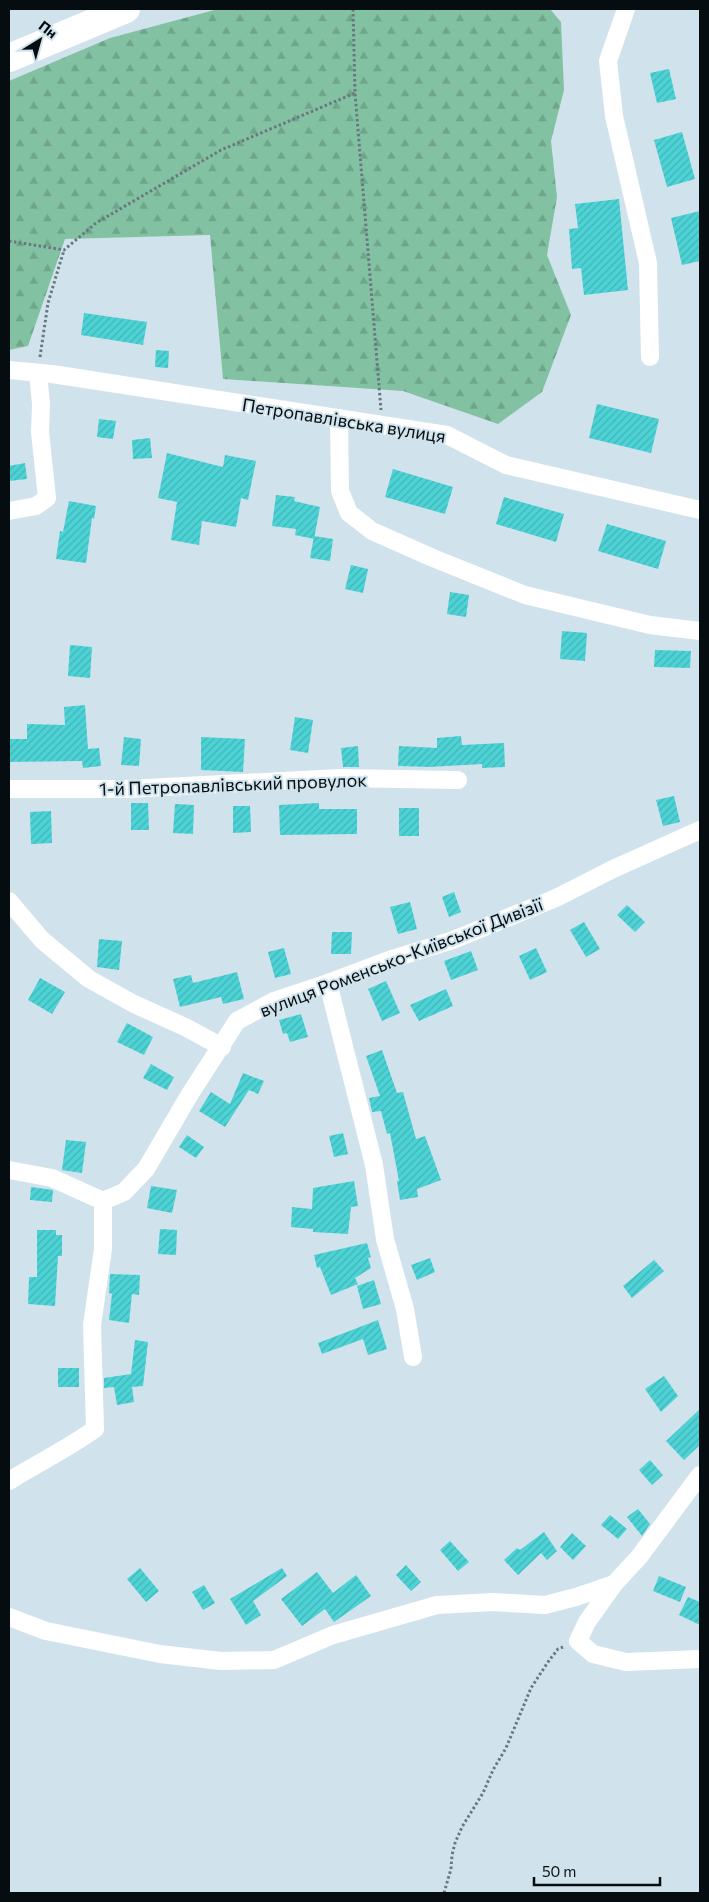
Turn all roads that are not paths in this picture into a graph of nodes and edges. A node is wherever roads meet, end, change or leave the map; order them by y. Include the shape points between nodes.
1 (126, 9) edge
2 (626, 9) edge
3 (9, 58) edge
4 (650, 357) dead end
5 (9, 370) edge
6 (38, 373) junction
7 (339, 418) junction
8 (700, 510) edge
9 (9, 511) edge
10 (700, 631) edge
11 (458, 780) dead end
12 (9, 789) edge
13 (700, 830) edge
14 (9, 901) edge
15 (328, 983) junction
16 (222, 1047) junction
17 (9, 1170) edge
18 (104, 1201) junction
19 (413, 1357) dead end
20 (700, 1475) edge
21 (9, 1481) edge
22 (614, 1584) junction
23 (9, 1616) edge
24 (700, 1659) edge

1 - 3 main road
2 - 4 street via 608,61 614,116 648,263
5 - 6 street, Петропавлівська вулиця
6 - 7 street, Петропавлівська вулиця
6 - 9 street via 47,498 36,506
7 - 8 street, Петропавлівська вулиця via 447,435 506,465
7 - 10 street via 340,491 349,513 372,531 525,595 650,625
11 - 12 street, 1-й Петропавлівський провулок via 338,778 127,789
13 - 15 street, вулиця Роменсько-Київської Дивізії via 556,898 452,940
14 - 16 street via 42,940 90,979
15 - 16 street, вулиця Роменсько-Київської Дивізії via 274,1001 237,1021
15 - 19 street via 374,1165 385,1239
16 - 18 street, вулиця Роменсько-Київської Дивізії via 146,1169 124,1192
17 - 18 street via 52,1178
18 - 21 street via 103,1250 92,1324 95,1429
20 - 22 street via 640,1558
22 - 23 street via 545,1604 437,1605 332,1635 274,1660 221,1661 160,1654 46,1631
22 - 24 street via 587,1622 578,1641 593,1654 626,1662

